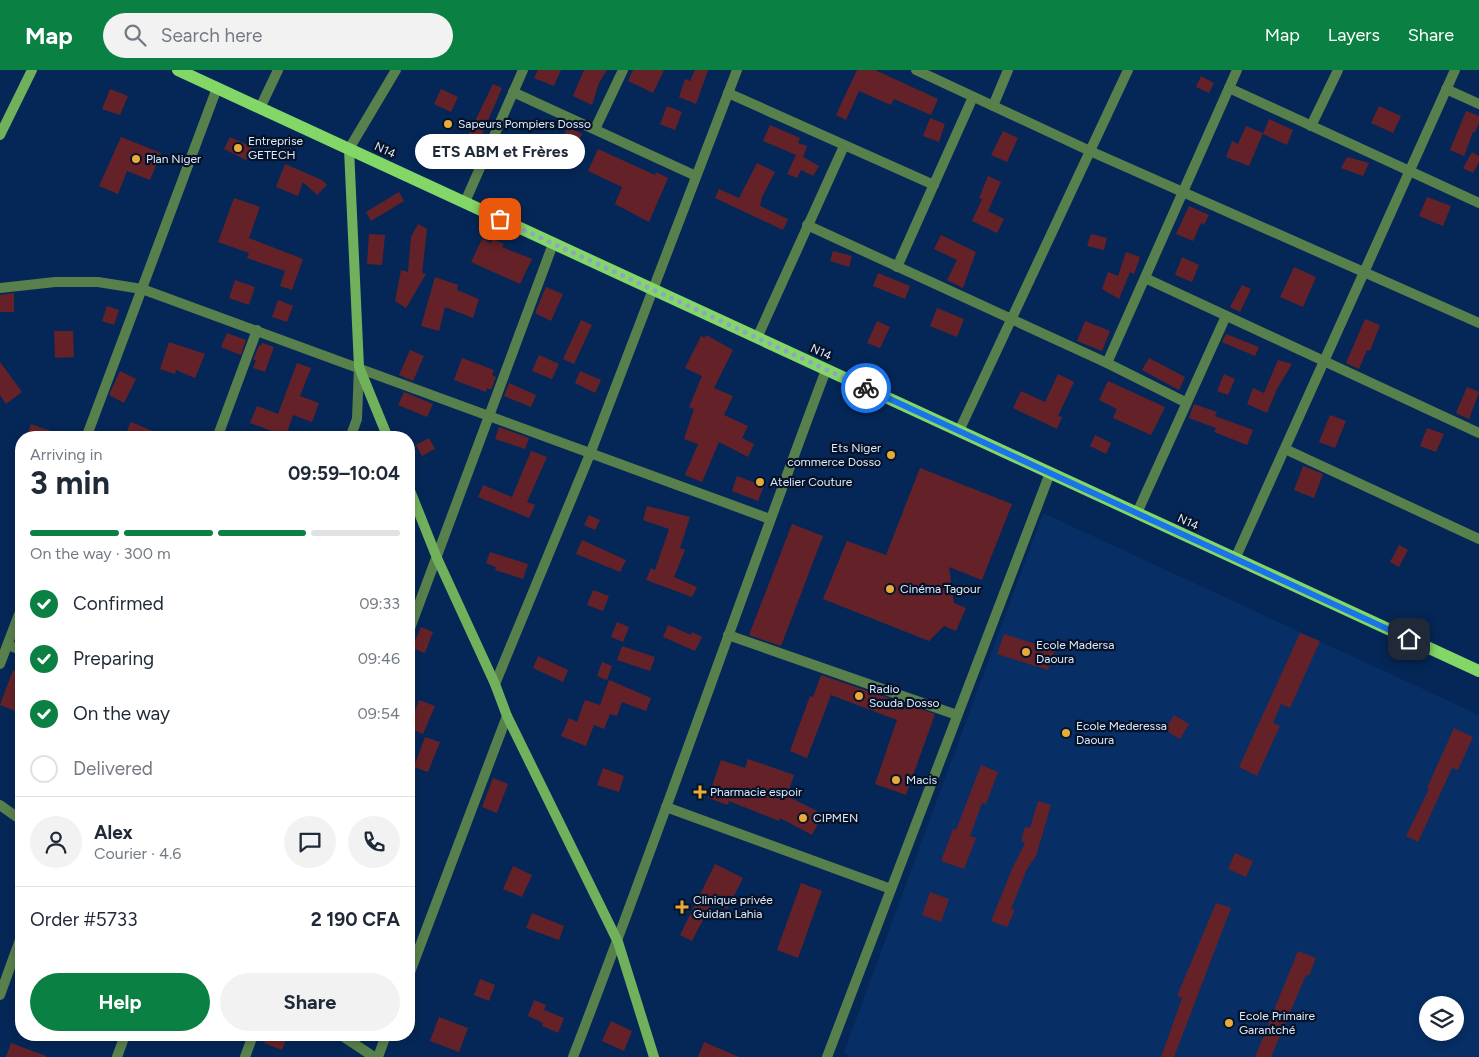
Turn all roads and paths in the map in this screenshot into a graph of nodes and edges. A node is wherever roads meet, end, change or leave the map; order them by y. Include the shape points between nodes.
1 (32, 70) edge
2 (178, 70) edge
3 (278, 70) edge
4 (396, 70) edge
5 (523, 70) edge
6 (623, 70) edge
7 (737, 70) edge
8 (916, 70) edge
9 (1008, 70) edge
10 (1128, 70) edge
11 (1237, 70) edge
12 (1338, 70) edge
13 (1455, 70) edge
14 (217, 88) junction
15 (1229, 88) junction
16 (1446, 89) junction
17 (513, 92) junction
18 (728, 93) junction
19 (973, 97) junction
20 (1479, 104) edge
21 (993, 106) junction
22 (260, 108) junction
23 (1311, 126) junction
24 (595, 129) junction
25 (0, 135) edge
26 (844, 146) junction
27 (349, 149) junction
28 (1090, 151) junction
29 (1410, 171) junction
30 (696, 176) junction
31 (934, 185) junction
32 (1183, 192) junction
33 (465, 202) junction
34 (1479, 203) edge
35 (807, 225) junction
36 (553, 244) junction
37 (898, 267) junction
38 (1365, 271) junction
39 (1145, 278) junction
40 (0, 288) edge
41 (142, 289) junction
42 (652, 289) junction
43 (1226, 316) junction
44 (1011, 319) junction
45 (1479, 323) edge
46 (257, 330) junction
47 (757, 338) junction
48 (1324, 361) junction
49 (1107, 362) junction
50 (359, 367) junction
51 (826, 370) junction
52 (1185, 402) junction
53 (489, 417) junction
54 (89, 431) edge
55 (220, 431) edge
56 (352, 431) edge
57 (385, 431) edge
58 (959, 431) junction
59 (1479, 432) edge
60 (1285, 449) junction
61 (590, 454) junction
62 (1050, 473) junction
63 (415, 503) edge
64 (1137, 514) junction
65 (770, 519) junction
66 (1479, 539) edge
67 (437, 558) junction
68 (1236, 559) junction
69 (415, 615) edge
70 (15, 626) edge
71 (728, 635) junction
72 (8, 645) junction
73 (15, 648) edge
74 (0, 664) edge
75 (1479, 671) edge
76 (495, 684) junction
77 (957, 715) junction
78 (507, 716) junction
79 (0, 805) edge
80 (666, 807) junction
81 (15, 816) edge
82 (891, 889) junction
83 (618, 942) junction
84 (15, 954) edge
85 (415, 959) edge
86 (0, 995) edge
87 (123, 1041) edge
88 (251, 1041) edge
89 (350, 1041) edge
90 (383, 1041) edge
91 (117, 1057) edge
92 (245, 1057) edge
93 (376, 1057) edge
94 (574, 1057) edge
95 (654, 1057) edge
96 (827, 1057) edge

1 - 25 street
2 - 14 main road, N14
3 - 22 street
4 - 27 street
5 - 17 street
6 - 24 street
7 - 18 street
8 - 19 street
9 - 21 street
10 - 28 street
11 - 15 street
12 - 23 street
13 - 16 street
14 - 22 main road, N14
14 - 41 street
15 - 23 street
15 - 32 street
16 - 20 street
16 - 29 street
17 - 24 street
17 - 33 street
18 - 26 street
18 - 30 street
19 - 21 street
19 - 31 street
21 - 28 street
22 - 27 main road, N14
23 - 29 street
24 - 30 street
26 - 31 street
26 - 35 street
27 - 33 main road, N14
27 - 50 street
28 - 32 street
28 - 44 street
29 - 34 street
29 - 38 street
30 - 42 street
31 - 37 street
32 - 38 street
32 - 39 street
33 - 36 main road, N14
35 - 37 street
35 - 47 street
36 - 42 main road, N14
36 - 53 street
37 - 44 street
38 - 45 street
38 - 48 street
39 - 43 street
39 - 49 street
40 - 41 street via 55,282 98,282
41 - 46 street
41 - 54 street
42 - 47 main road, N14
42 - 61 street
43 - 48 street
43 - 52 street
44 - 49 street
44 - 58 street
46 - 50 street
46 - 55 street
47 - 51 main road, N14
48 - 59 street
48 - 60 street
49 - 52 street
50 - 53 street
50 - 56 street via 356,419
50 - 57 street
51 - 58 main road, N14
51 - 65 street
52 - 64 street
53 - 61 street
53 - 67 street
58 - 62 main road, N14
60 - 66 street
60 - 68 street
61 - 65 street
61 - 76 street
62 - 64 main road, N14
62 - 77 street
63 - 67 street
64 - 68 main road, N14
65 - 71 street
67 - 69 street
67 - 76 street
68 - 75 main road, N14
70 - 72 street
71 - 77 street
71 - 80 street
72 - 73 street
72 - 74 street
76 - 78 street
77 - 82 street
78 - 83 street
78 - 85 street
79 - 81 street
80 - 82 street
80 - 83 street
82 - 96 street
83 - 94 street
83 - 95 street
84 - 86 street
87 - 91 street
88 - 92 street
89 - 93 street
90 - 93 street

